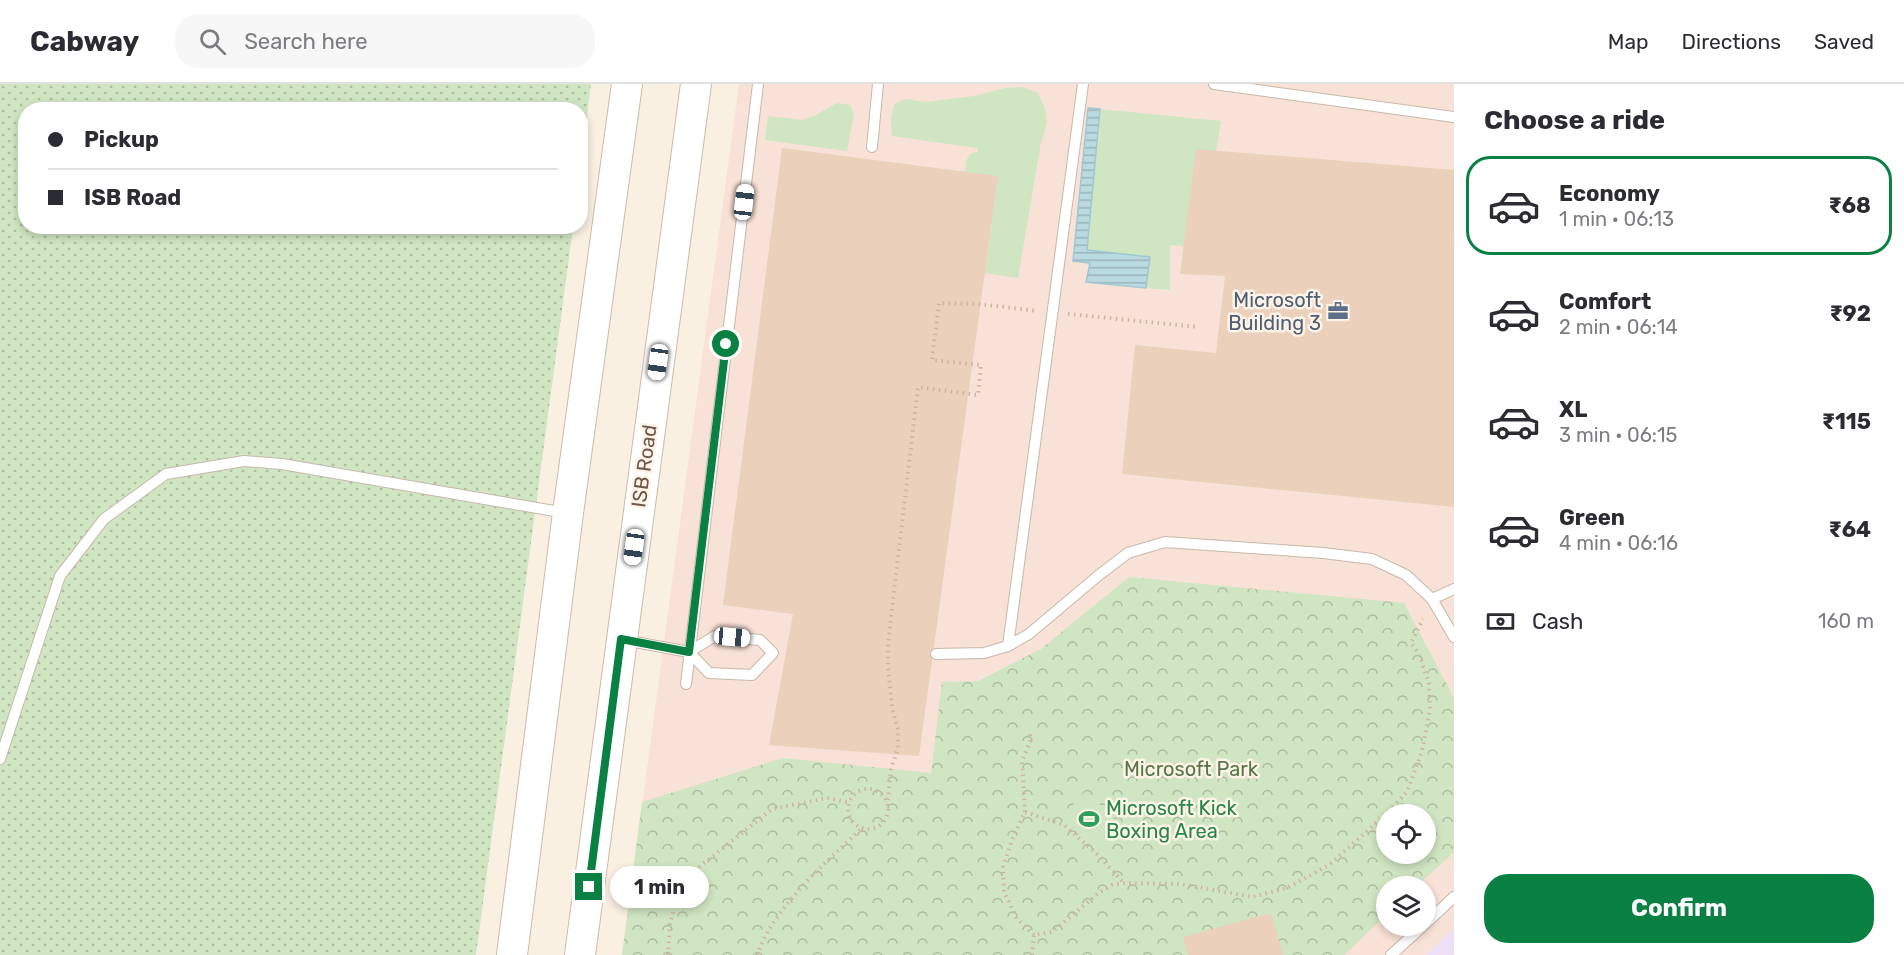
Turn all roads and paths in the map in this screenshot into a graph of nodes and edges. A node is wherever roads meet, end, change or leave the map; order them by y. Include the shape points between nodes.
1 (627, 84) edge
2 (696, 84) edge
3 (758, 84) edge
4 (878, 84) edge
5 (1083, 84) edge
6 (1214, 84) edge
7 (1454, 117) edge
8 (872, 147) dead end
9 (1053, 312) junction
10 (1198, 327) dead end
11 (568, 513) junction
12 (1454, 589) edge
13 (1432, 599) junction
14 (1454, 637) edge
15 (621, 639) junction
16 (1008, 646) junction
17 (689, 652) junction
18 (936, 654) dead end
19 (686, 684) dead end
20 (1029, 730) dead end
21 (0, 759) edge
22 (888, 800) junction
23 (848, 802) junction
24 (1025, 812) junction
25 (861, 829) junction
26 (1125, 884) junction
27 (1454, 897) edge
28 (1436, 914) edge
29 (1035, 935) junction
30 (1412, 936) edge
31 (512, 955) edge
32 (580, 955) edge
33 (668, 955) edge
34 (758, 955) edge
35 (1032, 955) edge
36 (1391, 955) edge

1 - 11 main road
2 - 15 main road, ISB Road
3 - 17 lane
4 - 8 lane
5 - 9 lane
6 - 7 lane
9 - 10 path
9 - 16 lane
9 - 22 path via 939,303 932,360 981,365 978,395 918,387 888,643 892,707 898,730
11 - 21 lane via 244,460 166,474 104,519 60,576
11 - 31 main road
12 - 13 lane
13 - 14 lane
13 - 16 lane via 1406,575 1372,559 1165,542 1128,553 1029,634
13 - 26 path via 1411,643 1429,684 1430,709 1422,751 1407,792 1385,814 1329,865 1287,888 1252,897 1181,884
15 - 17 lane
15 - 32 main road, ISB Road
16 - 18 lane via 984,653
17 - 17 lane via 715,636 760,640 776,654 752,675 737,676 709,673
17 - 19 lane
20 - 24 path via 1031,739 1022,761
22 - 23 path via 876,789 860,790
22 - 25 path via 888,816 877,828
23 - 25 path via 849,817
23 - 33 path via 827,798 772,809 698,868 677,897
24 - 26 path via 1064,825
24 - 29 path via 1003,867 1004,892 1017,919
25 - 34 path via 802,888 763,940
26 - 29 path via 1112,885 1100,892 1052,932
27 - 28 lane
29 - 35 path
30 - 36 lane

